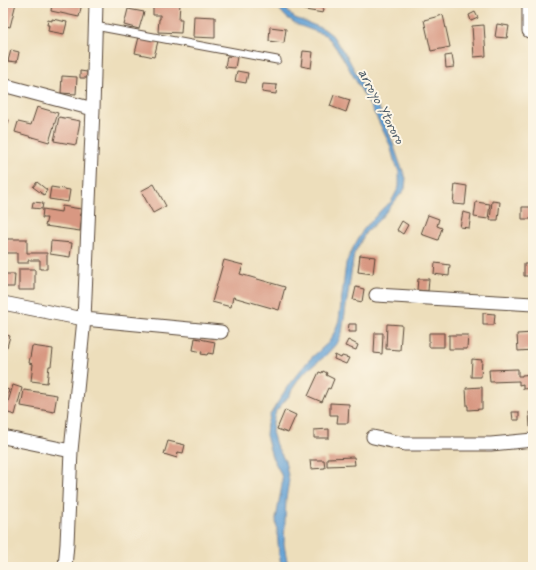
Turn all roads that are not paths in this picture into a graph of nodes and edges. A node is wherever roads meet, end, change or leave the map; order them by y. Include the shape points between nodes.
1 (96, 3) edge
2 (529, 3) edge
3 (95, 26) junction
4 (529, 31) dead end
5 (277, 60) dead end
6 (3, 85) edge
7 (93, 109) junction
8 (376, 295) dead end
9 (3, 303) edge
10 (533, 304) edge
11 (84, 320) junction
12 (220, 332) dead end
13 (3, 437) edge
14 (373, 437) dead end
15 (533, 440) edge
16 (71, 451) junction
17 (65, 567) edge

1 - 3 street
2 - 4 street
3 - 5 lane
3 - 7 street
6 - 7 street
7 - 11 street
8 - 10 street
9 - 11 street
11 - 12 street
11 - 16 street
13 - 16 street
14 - 15 street via 405,444 491,444
16 - 17 street

